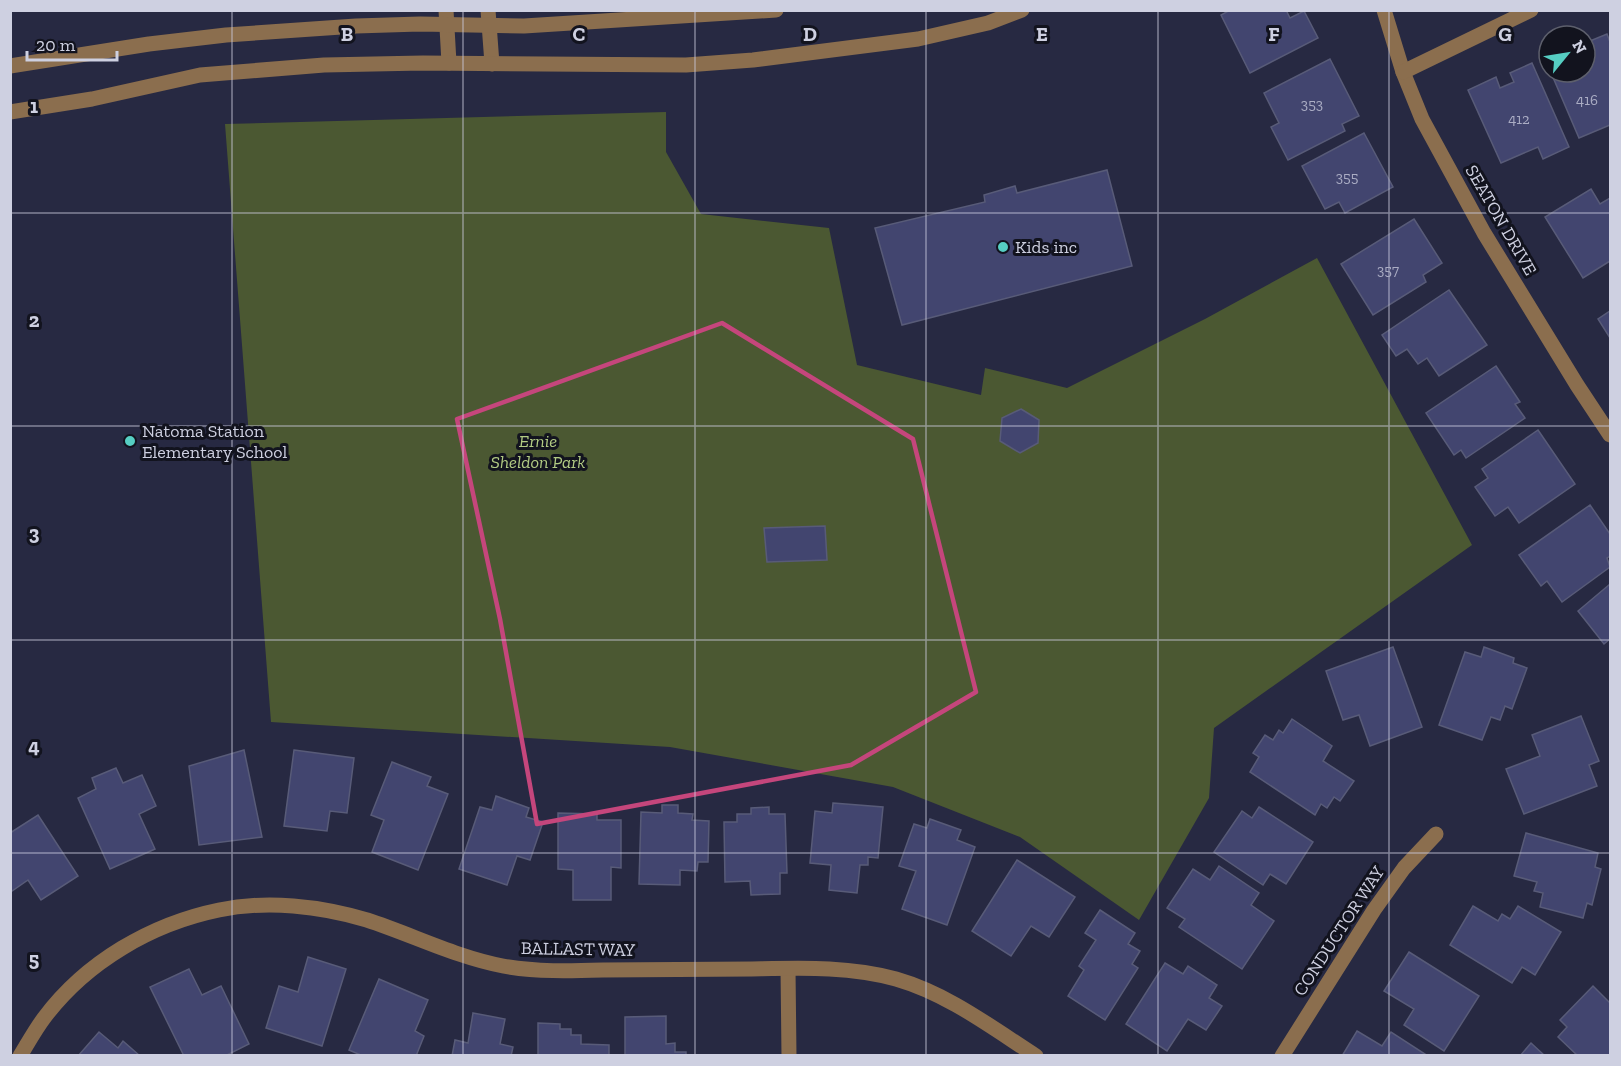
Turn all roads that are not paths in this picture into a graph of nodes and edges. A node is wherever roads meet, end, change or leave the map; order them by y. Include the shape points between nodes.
1 (776, 10) edge
2 (1022, 10) edge
3 (1384, 10) edge
4 (1531, 10) edge
5 (447, 18) edge
6 (488, 18) edge
7 (449, 63) junction
8 (492, 64) junction
9 (10, 66) edge
10 (1403, 72) junction
11 (10, 112) edge
12 (1611, 435) edge
13 (1436, 834) dead end
14 (788, 969) junction
15 (20, 1056) edge
16 (789, 1056) edge
17 (1036, 1056) edge
18 (1282, 1056) edge

1 - 6 street via 524,26
2 - 8 street via 988,23 918,39 753,60
3 - 10 street, SEATON DRIVE
4 - 10 street
5 - 6 street
5 - 7 street
5 - 9 street via 226,35
6 - 8 street
7 - 8 street
7 - 11 street via 324,65 200,75
10 - 12 street, SEATON DRIVE via 1422,119 1484,233
13 - 18 street, CONDUCTOR WAY via 1404,868 1374,910
14 - 15 street, BALLAST WAY via 552,971 505,966 458,955 340,913 310,907 250,906 220,910 162,927 109,956 63,995 43,1018
14 - 16 street
14 - 17 street, BALLAST WAY via 837,969 916,986 953,1002

